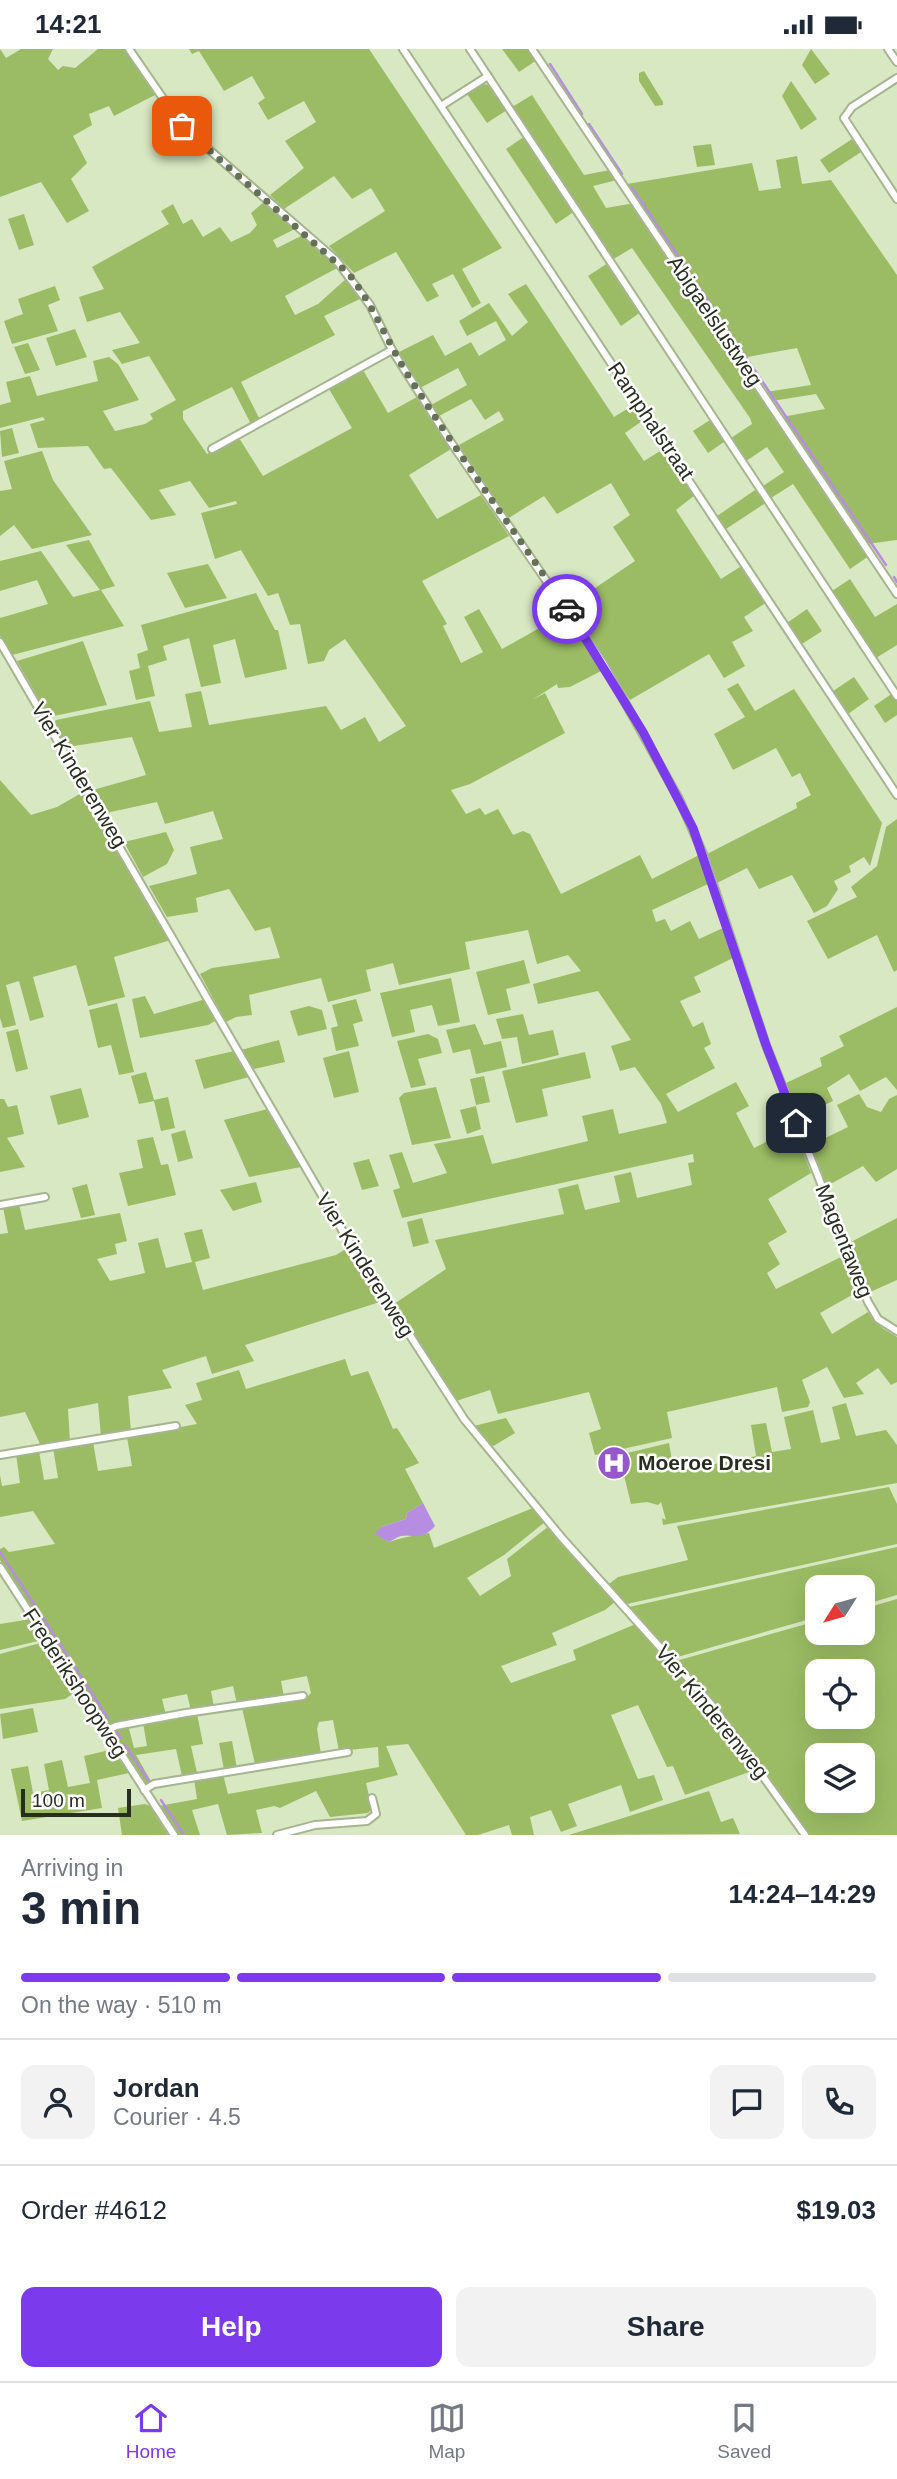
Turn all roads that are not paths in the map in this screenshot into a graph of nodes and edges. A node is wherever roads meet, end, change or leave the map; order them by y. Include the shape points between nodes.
1 (129, 49) edge
2 (403, 49) edge
3 (470, 49) edge
4 (533, 49) edge
5 (888, 49) edge
6 (897, 61) edge
7 (488, 76) junction
8 (897, 78) edge
9 (441, 106) junction
10 (897, 199) edge
11 (392, 350) junction
12 (212, 449) dead end
13 (897, 594) edge
14 (0, 642) edge
15 (897, 696) edge
16 (897, 795) edge
17 (45, 1197) dead end
18 (0, 1205) edge
19 (897, 1331) edge
20 (176, 1426) dead end
21 (0, 1455) edge
22 (0, 1567) edge
23 (303, 1696) dead end
24 (106, 1731) junction
25 (348, 1752) dead end
26 (144, 1790) junction
27 (372, 1798) dead end
28 (174, 1835) edge
29 (277, 1835) edge
30 (805, 1835) edge

1 - 11 street, Magentaweg via 182,126 349,274
2 - 9 street, Ramphalstraat
3 - 7 street
4 - 13 street, Abigaelslustweg
5 - 6 street
7 - 9 street
7 - 15 street
8 - 10 street via 852,107 844,118
9 - 16 street, Ramphalstraat
11 - 12 street
11 - 19 street, Magentaweg via 603,663 679,799 704,856 766,1045 868,1302 878,1319
14 - 30 street, Vier Kinderenweg via 335,1218 464,1419 562,1538 711,1704
17 - 18 street
20 - 21 street
22 - 24 street, Frederikshoopweg
23 - 24 street via 186,1713
24 - 26 street, Frederikshoopweg
25 - 26 street via 154,1784
26 - 28 street, Frederikshoopweg
27 - 29 street via 376,1814 366,1821 315,1825

